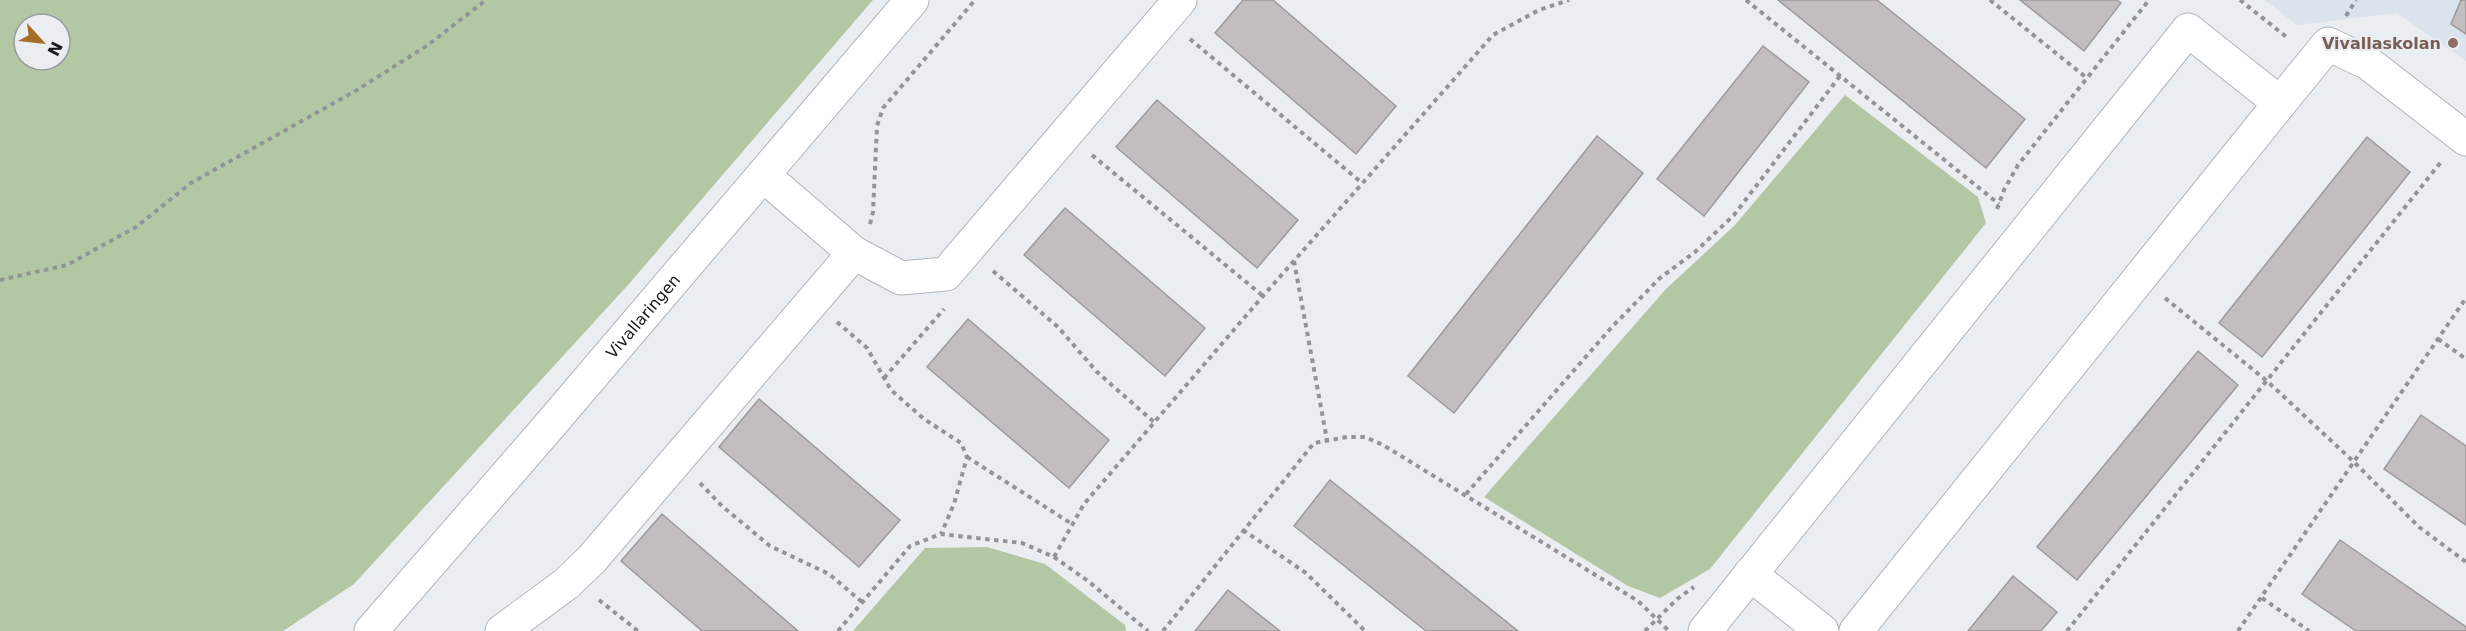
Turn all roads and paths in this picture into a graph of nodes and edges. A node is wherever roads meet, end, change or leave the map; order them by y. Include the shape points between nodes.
1 (486, 0) edge
2 (912, 0) edge
3 (975, 0) edge
4 (1569, 0) edge
5 (1746, 0) edge
6 (1990, 0) edge
7 (1172, 9) edge
8 (1840, 76) junction
9 (2088, 79) dead end
10 (2280, 103) junction
11 (1066, 134) junction
12 (2455, 149) edge
13 (763, 175) junction
14 (1362, 183) junction
15 (1999, 204) dead end
16 (967, 249) junction
17 (854, 253) junction
18 (1294, 260) junction
19 (2139, 278) junction
20 (0, 280) edge
21 (1263, 296) junction
22 (2466, 298) edge
23 (812, 300) junction
24 (945, 308) dead end
25 (2438, 339) junction
26 (2466, 359) edge
27 (884, 378) junction
28 (2267, 381) junction
29 (1154, 422) junction
30 (1327, 440) junction
31 (967, 457) junction
32 (678, 458) junction
33 (2354, 462) junction
34 (1466, 494) junction
35 (1072, 524) junction
36 (1243, 530) junction
37 (940, 534) junction
38 (1054, 557) junction
39 (2466, 562) edge
40 (1750, 574) junction
41 (573, 578) junction
42 (2262, 597) junction
43 (862, 602) junction
44 (371, 631) edge
45 (502, 631) edge
46 (638, 631) edge
47 (838, 631) edge
48 (1148, 631) edge
49 (1163, 631) edge
50 (1365, 631) edge
51 (1669, 631) edge
52 (1705, 631) edge
53 (1822, 631) edge
54 (1856, 631) edge
55 (2067, 631) edge
56 (2238, 631) edge
57 (2309, 631) edge

1 - 20 path via 428,45 357,90 191,183 136,227 67,266
2 - 13 street, Vivallaringen
3 - 17 path via 883,108 877,126 873,212
4 - 14 path via 1539,10 1493,35
5 - 8 path
6 - 9 path
7 - 11 street
7 - 14 path
8 - 15 path
8 - 34 path via 1734,215 1660,278 1611,328
10 - 12 street via 2328,44 2368,63
10 - 19 street
10 - 40 street via 2188,30
11 - 16 street
11 - 21 path
12 - 28 path
13 - 17 street
13 - 44 street, Vivallaringen
14 - 18 path
16 - 17 street via 945,274 901,278
16 - 29 path via 1058,327 1097,372
17 - 23 street
18 - 21 path
18 - 30 path
19 - 28 path
19 - 54 street
21 - 29 path
22 - 25 path
23 - 27 path via 867,348
23 - 32 street
24 - 27 path
25 - 26 path
25 - 33 path
27 - 31 path via 891,390 924,419 961,443
28 - 33 path
28 - 55 path
29 - 35 path via 1084,504
30 - 34 path via 1365,437
30 - 36 path via 1314,443
31 - 35 path
31 - 37 path via 954,504
32 - 41 street
32 - 43 path via 722,506 770,546 829,574
33 - 39 path via 2419,527
33 - 42 path
34 - 51 path via 1638,601
35 - 38 path
36 - 49 path
36 - 50 path via 1306,573
37 - 38 path via 1022,543
37 - 43 path via 910,546
38 - 48 path
40 - 52 street
40 - 53 street
41 - 45 street
41 - 46 path
42 - 56 path
42 - 57 path
43 - 47 path

